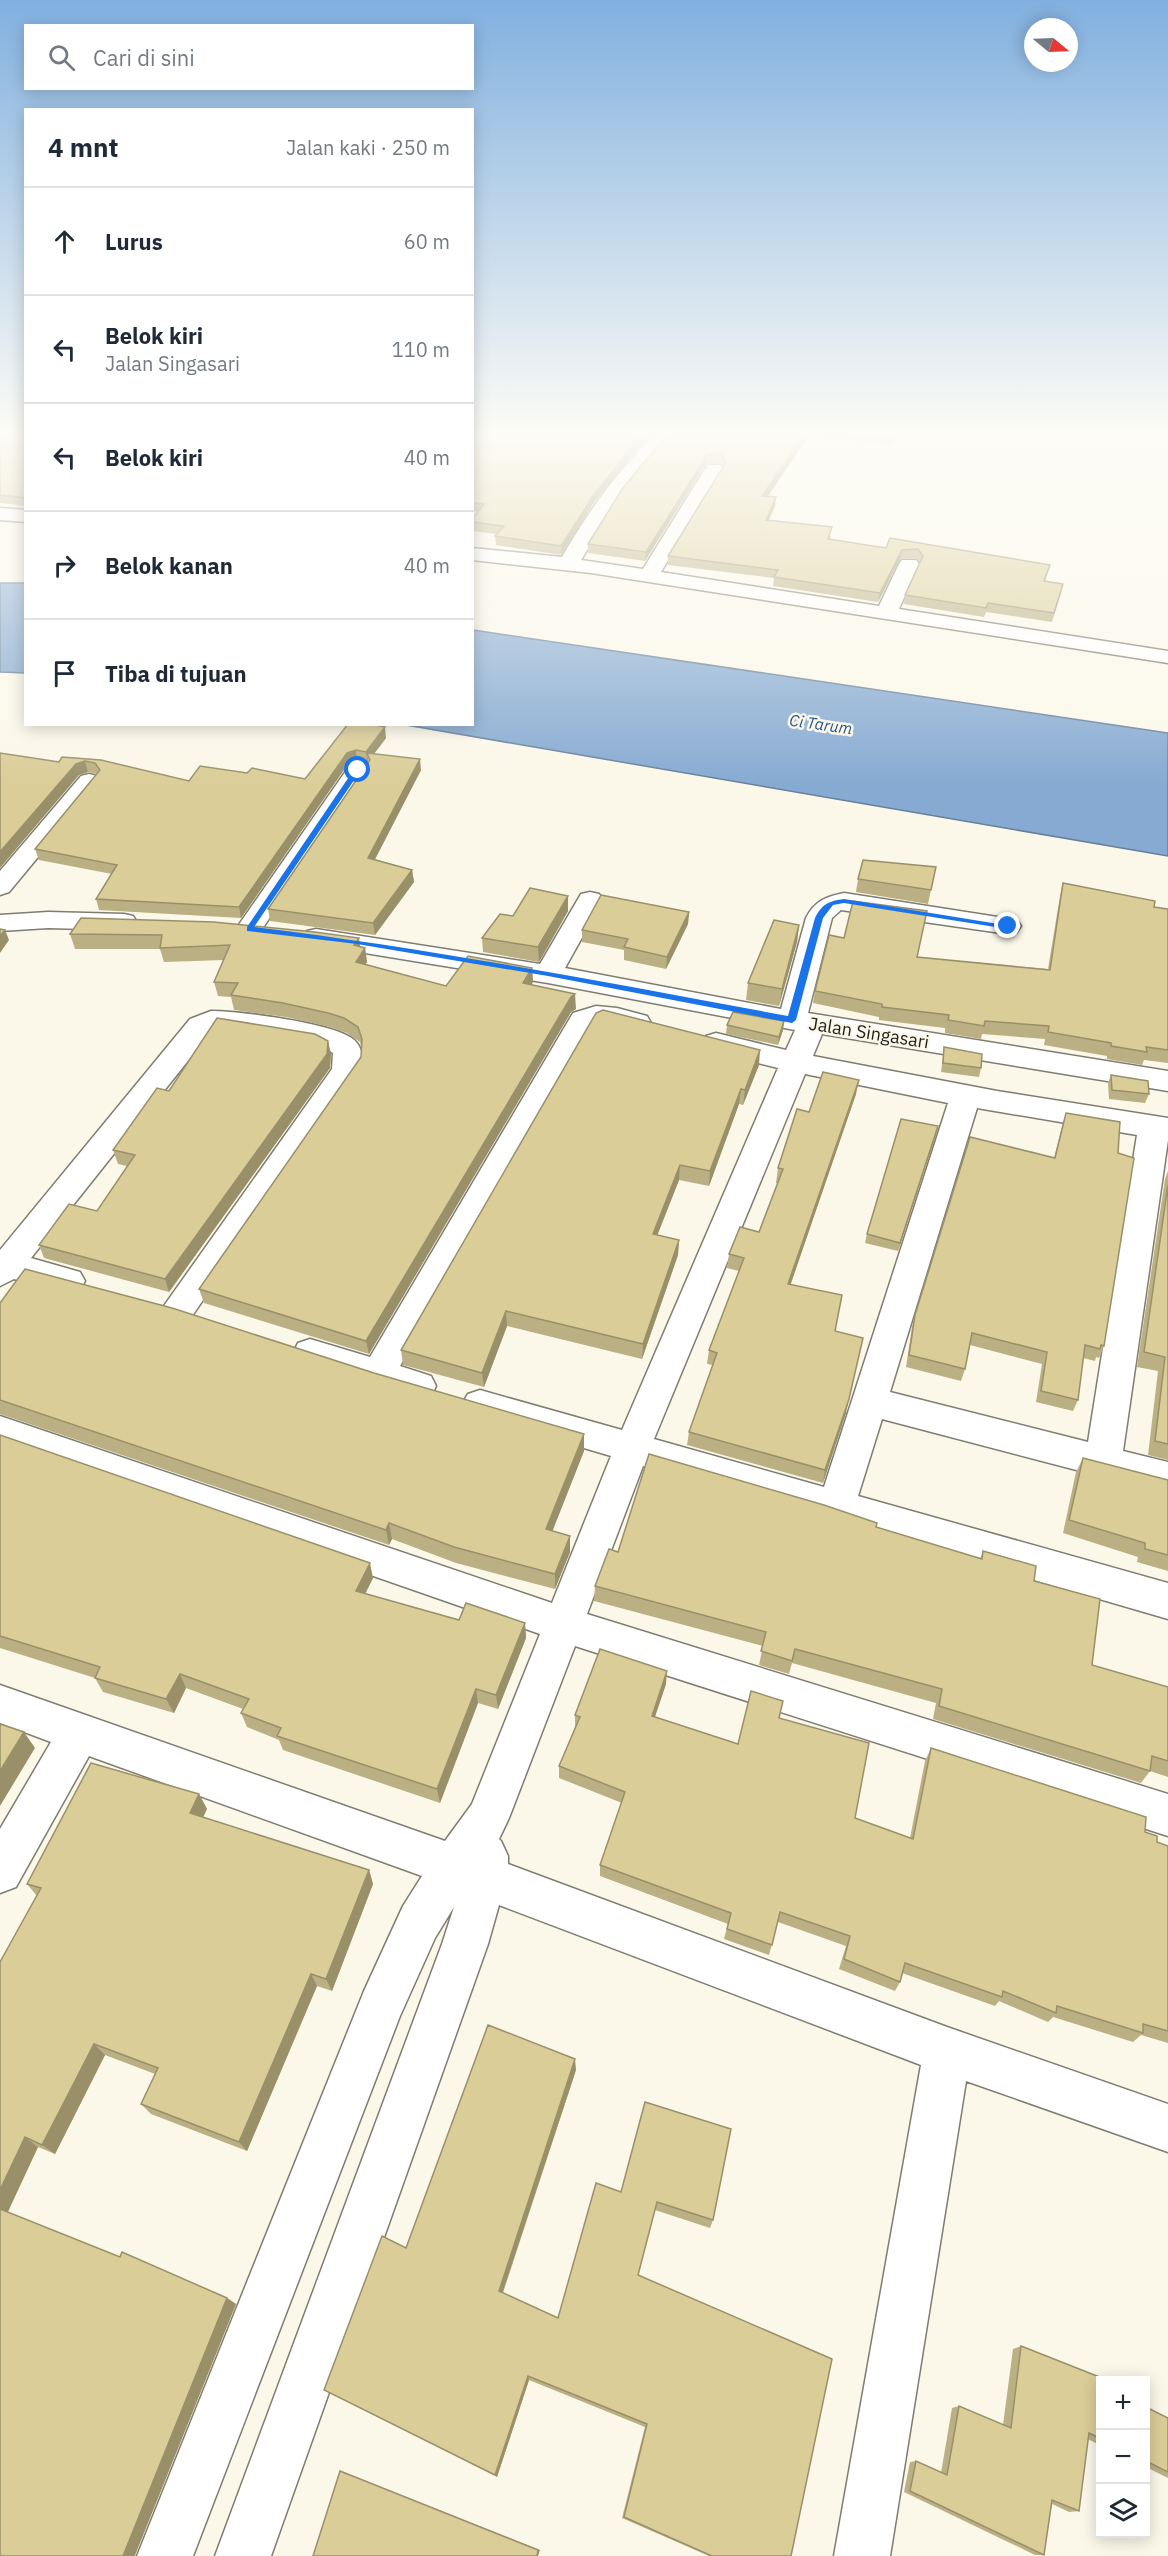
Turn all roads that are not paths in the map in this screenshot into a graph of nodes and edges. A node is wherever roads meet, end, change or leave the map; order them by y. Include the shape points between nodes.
1 (578, 548) edge
2 (665, 548) edge
3 (474, 554) edge
4 (569, 563) junction
5 (909, 564) dead end
6 (762, 573) edge
7 (648, 575) junction
8 (754, 593) junction
9 (886, 614) junction
10 (1168, 657) edge
11 (358, 770) dead end
12 (89, 782) edge
13 (0, 887) edge
14 (590, 900) dead end
15 (0, 923) edge
16 (146, 923) edge
17 (1008, 926) dead end
18 (548, 974) junction
19 (802, 1022) junction
20 (660, 1029) edge
21 (694, 1037) edge
22 (796, 1063) junction
23 (1168, 1081) edge
24 (965, 1098) junction
25 (1161, 1128) edge
26 (3, 1268) edge
27 (98, 1289) edge
28 (143, 1301) edge
29 (178, 1311) junction
30 (211, 1321) edge
31 (278, 1342) edge
32 (378, 1374) junction
33 (869, 1401) junction
34 (0, 1431) edge
35 (632, 1448) junction
36 (1103, 1462) junction
37 (1168, 1478) edge
38 (836, 1508) junction
39 (1168, 1601) edge
40 (562, 1624) junction
41 (0, 1704) edge
42 (80, 1732) junction
43 (1168, 1815) edge
44 (0, 1871) edge
45 (469, 1872) junction
46 (947, 2051) junction
47 (1168, 2128) edge
48 (165, 2556) edge
49 (243, 2556) edge
50 (862, 2556) edge

1 - 4 street
2 - 7 street
3 - 4 street
4 - 7 street
5 - 9 street
6 - 8 street
7 - 8 street
8 - 9 street
9 - 10 street
11 - 18 street, Jalan Singasari via 238,928 357,942
12 - 13 street
14 - 18 street
15 - 16 street
17 - 19 street via 844,901 831,903 819,918
18 - 19 street, Jalan Singasari
19 - 22 street
19 - 23 street, Jalan Singasari
20 - 32 street via 603,1014 584,1020
21 - 22 street
22 - 24 street
22 - 35 street
24 - 25 street
24 - 33 street
25 - 36 street
26 - 27 street
26 - 29 street via 200,1026 211,1020 225,1020 327,1038 344,1046 348,1054 346,1070
28 - 29 street
29 - 30 street
31 - 32 street
32 - 35 street
33 - 36 street
33 - 38 street
34 - 40 street
35 - 38 street
35 - 40 street
36 - 37 street
38 - 39 street
40 - 43 street
40 - 45 street
41 - 42 street
42 - 44 street
42 - 45 street
45 - 46 street
45 - 48 street via 419,1922 368,2036
45 - 49 street via 426,2054
46 - 47 street
46 - 50 street

